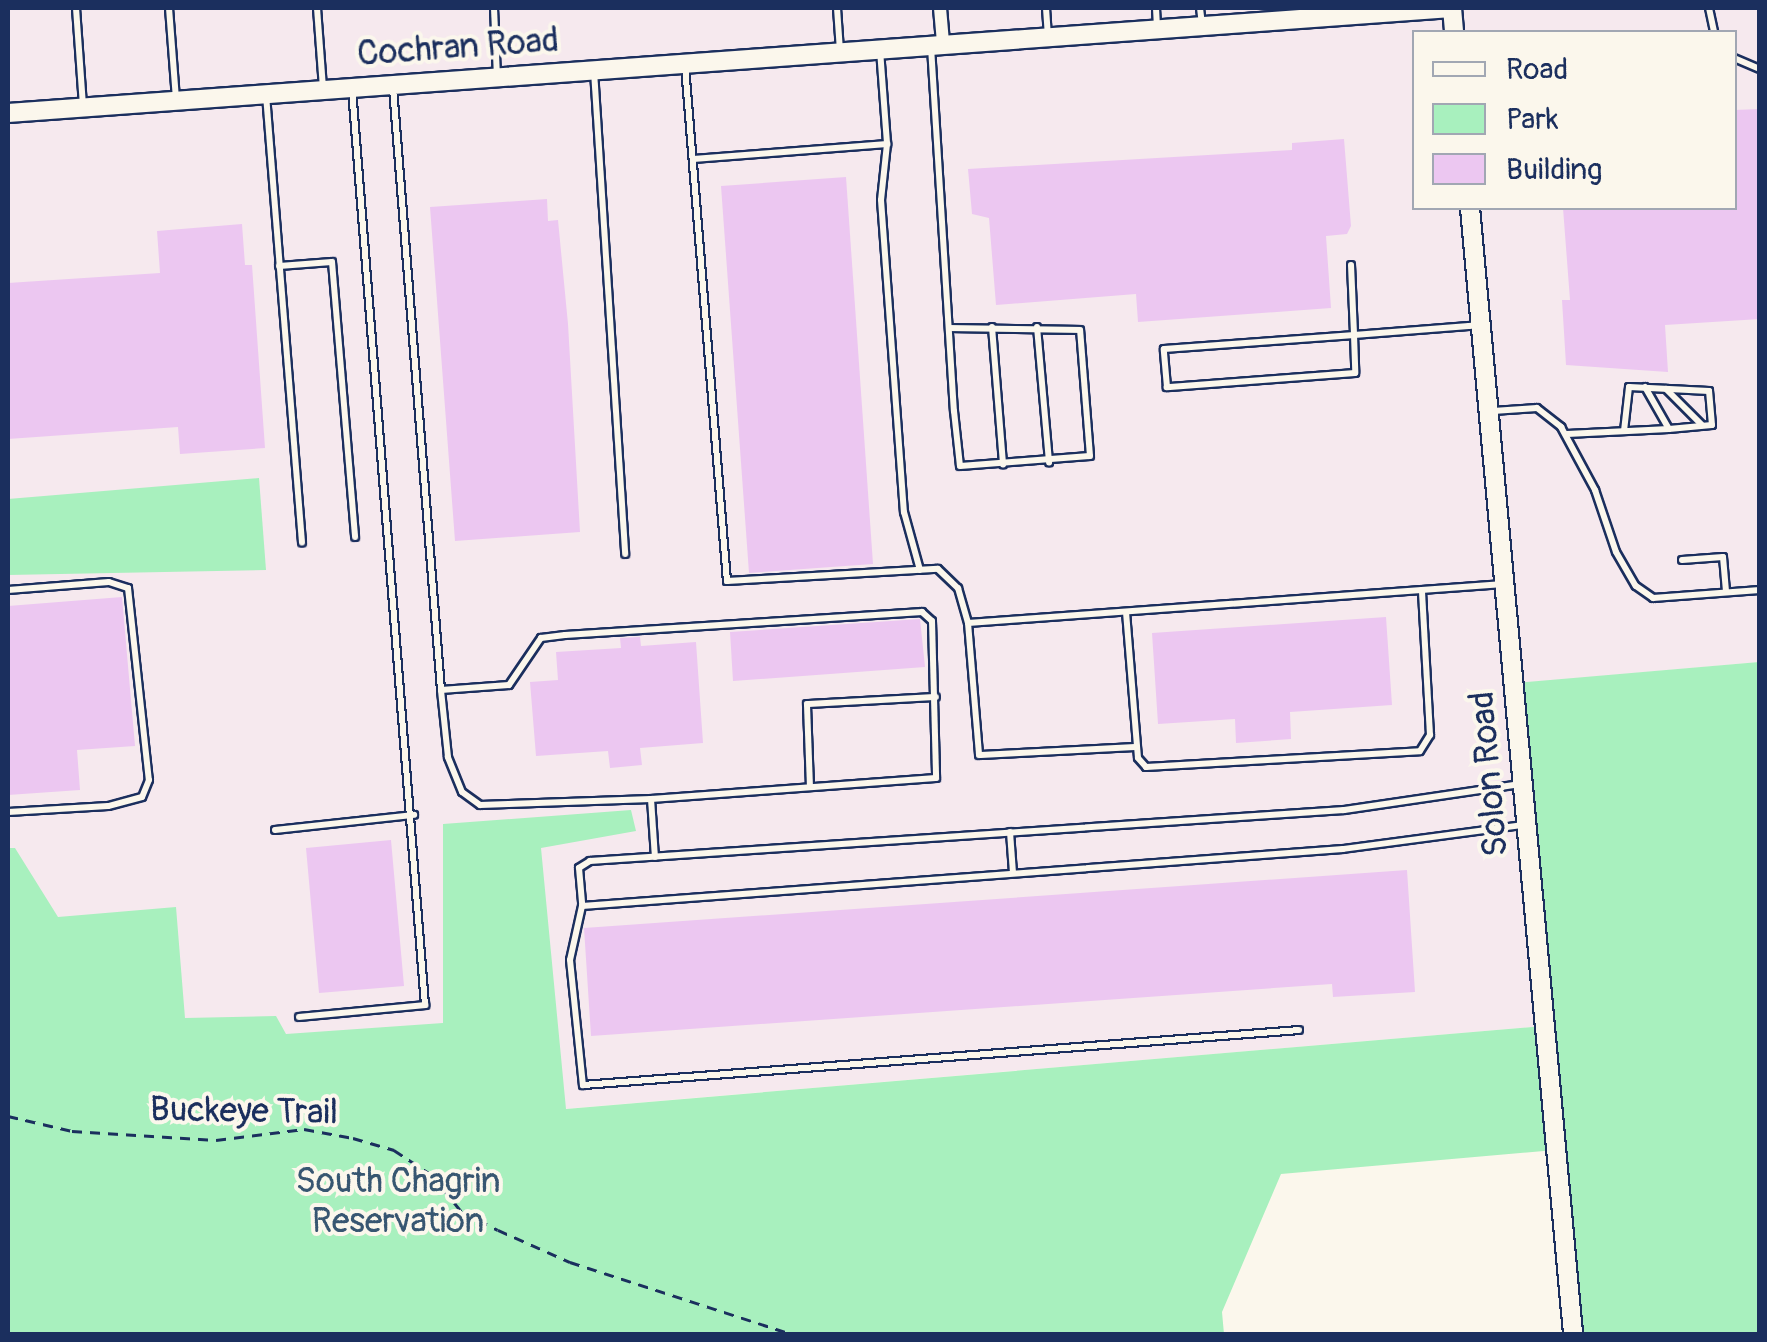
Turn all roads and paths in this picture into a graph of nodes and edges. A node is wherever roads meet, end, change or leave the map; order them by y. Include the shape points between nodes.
1 (76, 8) edge
2 (169, 8) edge
3 (317, 8) edge
4 (494, 8) edge
5 (836, 8) edge
6 (940, 8) edge
7 (1046, 8) edge
8 (1156, 8) edge
9 (1452, 8) edge
10 (1201, 17) edge
11 (1158, 29) junction
12 (1048, 37) junction
13 (937, 45) junction
14 (880, 49) junction
15 (840, 52) junction
16 (685, 63) junction
17 (594, 70) junction
18 (497, 77) junction
19 (393, 84) junction
20 (352, 88) junction
21 (323, 90) junction
22 (266, 94) junction
23 (176, 100) junction
24 (83, 107) junction
25 (8, 113) edge
26 (888, 144) junction
27 (693, 159) junction
28 (1470, 210) edge
29 (1351, 265) dead end
30 (280, 266) junction
31 (1481, 325) junction
32 (992, 327) junction
33 (1037, 327) junction
34 (950, 328) junction
35 (1354, 335) junction
36 (1645, 388) junction
37 (1666, 389) junction
38 (1490, 411) junction
39 (1703, 426) junction
40 (1669, 429) junction
41 (1624, 431) junction
42 (1566, 434) junction
43 (1049, 462) junction
44 (1003, 465) junction
45 (355, 537) dead end
46 (302, 543) dead end
47 (626, 554) dead end
48 (1682, 560) dead end
49 (920, 570) junction
50 (1505, 584) junction
51 (8, 590) edge
52 (1422, 590) junction
53 (1760, 590) edge
54 (1726, 592) junction
55 (1126, 612) junction
56 (968, 623) junction
57 (441, 690) junction
58 (936, 698) junction
59 (1137, 748) junction
60 (1523, 784) junction
61 (810, 788) junction
62 (651, 800) junction
63 (8, 812) edge
64 (414, 815) junction
65 (1526, 824) junction
66 (275, 830) dead end
67 (1010, 832) junction
68 (655, 857) junction
69 (1014, 874) junction
70 (582, 906) junction
71 (300, 1017) dead end
72 (1299, 1030) dead end
73 (8, 1116) edge
74 (792, 1334) edge
75 (1573, 1334) edge

1 - 24 lane
2 - 23 lane
3 - 21 lane
4 - 18 lane
5 - 15 lane
6 - 13 street
7 - 12 lane
8 - 11 lane
9 - 10 street, Cochran Road
10 - 11 street, Cochran Road
11 - 12 street, Cochran Road
12 - 13 street, Cochran Road
13 - 14 street, Cochran Road
13 - 34 lane
14 - 15 street, Cochran Road
14 - 26 lane
15 - 16 street, Cochran Road
16 - 17 street, Cochran Road
16 - 27 lane
17 - 18 street, Cochran Road
17 - 47 lane
18 - 19 street, Cochran Road
19 - 20 street, Cochran Road
19 - 57 lane
20 - 21 street, Cochran Road
20 - 64 lane
21 - 22 street, Cochran Road
22 - 23 street, Cochran Road
22 - 30 lane
23 - 24 street, Cochran Road
24 - 25 street, Cochran Road
26 - 27 lane
26 - 49 lane via 881,200 902,492
27 - 49 lane via 727,581
28 - 31 street, Solon Road
29 - 35 lane
30 - 45 lane via 332,262
30 - 46 lane
31 - 35 lane
31 - 38 street, Solon Road
32 - 33 lane
32 - 34 lane
32 - 44 lane
33 - 43 lane
33 - 43 lane via 1080,330 1086,354 1090,456
34 - 44 lane via 960,466
35 - 35 lane via 1164,349 1168,387 1355,373
36 - 37 lane
36 - 40 lane
36 - 41 lane via 1629,386
37 - 39 lane
37 - 39 lane via 1710,391 1712,425
38 - 42 lane via 1537,408
38 - 50 street, Solon Road
39 - 40 lane
40 - 41 lane
41 - 42 lane
42 - 54 lane via 1636,586 1652,598
43 - 44 lane
48 - 54 lane via 1723,558
49 - 56 lane via 952,578
50 - 52 lane
50 - 60 street, Solon Road
51 - 63 lane via 109,582 128,588 149,780 142,797 108,806
52 - 55 lane
52 - 59 lane via 1430,734 1420,750 1146,767
53 - 54 lane
55 - 56 lane
55 - 59 lane
56 - 59 lane via 978,755
57 - 58 lane via 510,685 541,638 922,612 932,621
57 - 62 lane via 448,757 462,792 480,805
58 - 61 lane via 936,778
58 - 61 lane via 808,704
60 - 65 street, Solon Road
60 - 67 lane via 1344,810
61 - 62 lane
62 - 68 lane
64 - 66 lane
64 - 71 lane via 425,1005
65 - 69 lane via 1343,849
65 - 75 street, Solon Road
67 - 68 lane
67 - 69 lane
68 - 70 lane via 579,868
69 - 70 lane
70 - 72 lane via 570,960 582,1085
73 - 74 path, Buckeye Trail via 72,1132 216,1140 304,1129 353,1138 394,1150 432,1175 462,1212 534,1246

